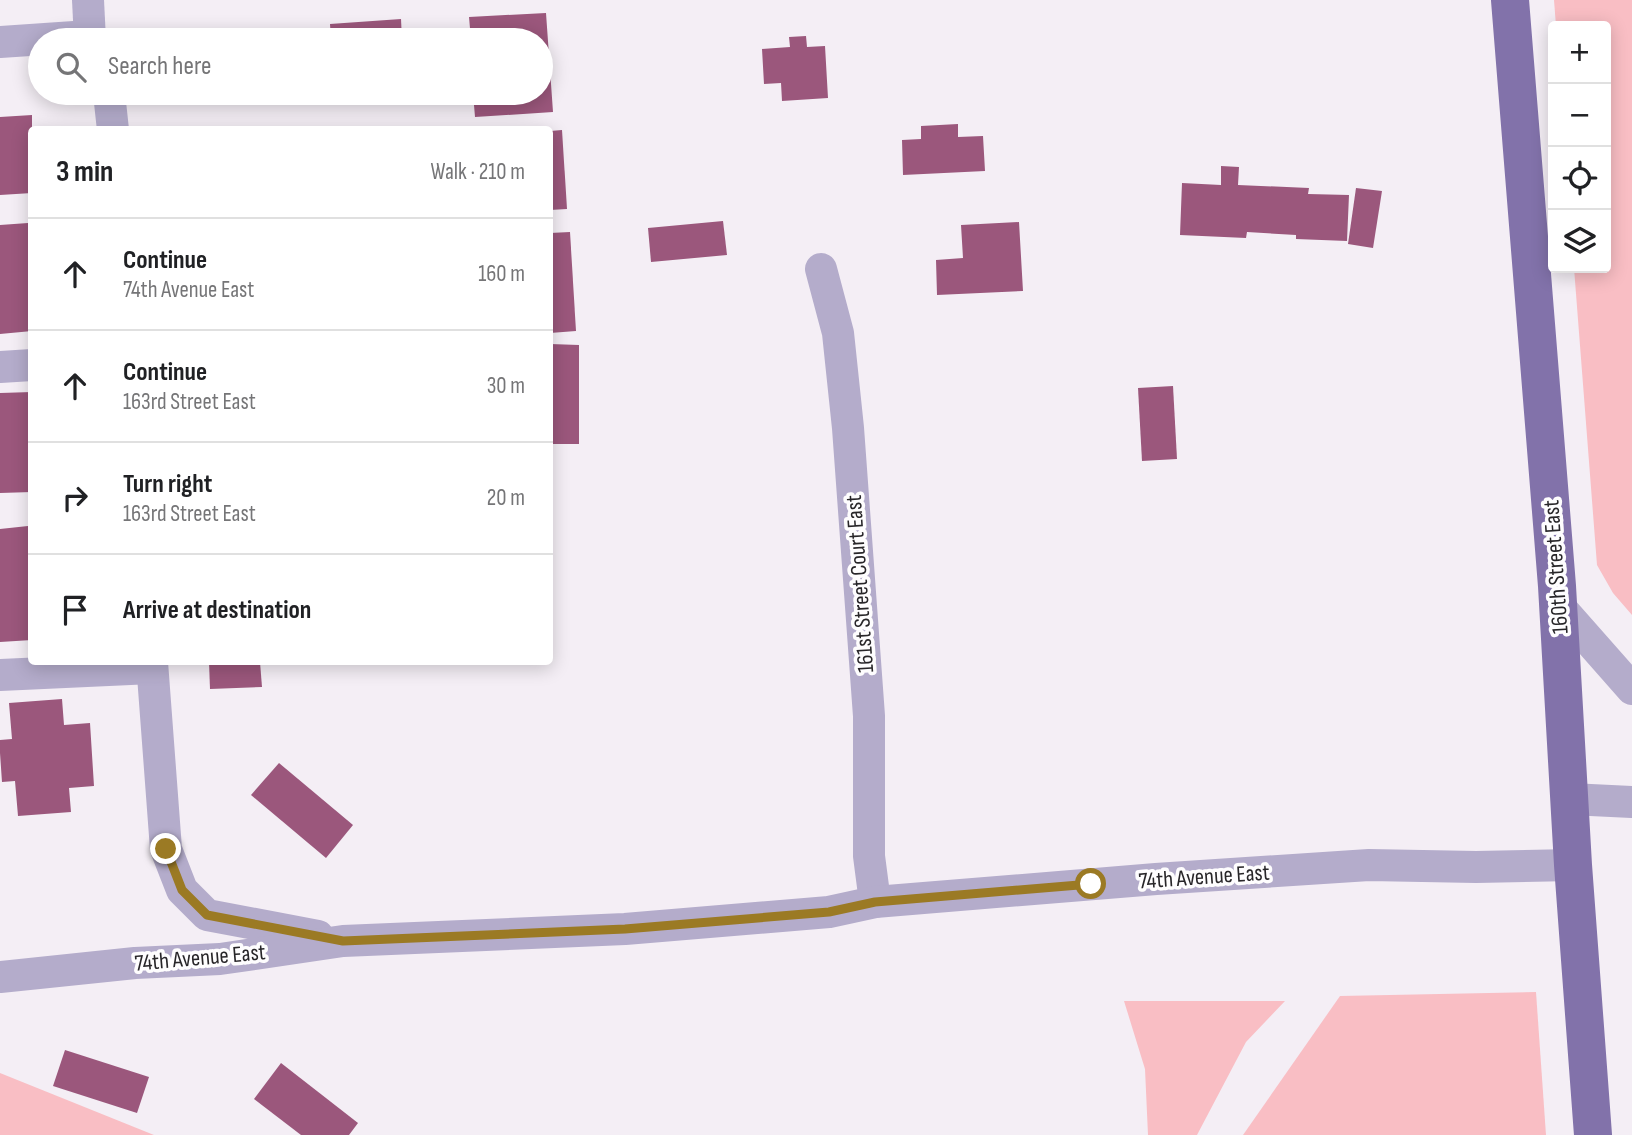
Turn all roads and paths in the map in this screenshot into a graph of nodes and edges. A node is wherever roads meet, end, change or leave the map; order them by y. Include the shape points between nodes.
1 (88, 0) edge
2 (1510, 0) edge
3 (89, 28) edge
4 (28, 41) edge
5 (0, 42) edge
6 (110, 105) edge
7 (112, 126) edge
8 (821, 269) dead end
9 (28, 365) edge
10 (0, 367) edge
11 (1558, 605) junction
12 (152, 665) edge
13 (0, 675) edge
14 (1632, 689) edge
15 (1570, 799) junction
16 (1632, 802) edge
17 (1573, 865) junction
18 (875, 902) junction
19 (343, 941) junction
20 (0, 978) edge
21 (1593, 1135) edge

1 - 3 street
2 - 11 main road, 160th Street East
4 - 5 street
6 - 7 street
8 - 18 street, 161st Street Court East via 838,333 848,428 869,716 869,856
9 - 10 street
11 - 14 street
11 - 15 main road, 160th Street East
12 - 13 street
12 - 19 street via 166,849 182,890 207,915
15 - 16 street
15 - 17 main road, 160th Street East
17 - 18 street, 74th Avenue East via 1369,865
17 - 21 main road, 160th Street East
18 - 19 street, 74th Avenue East via 829,912 625,929
19 - 20 street, 74th Avenue East via 220,959

